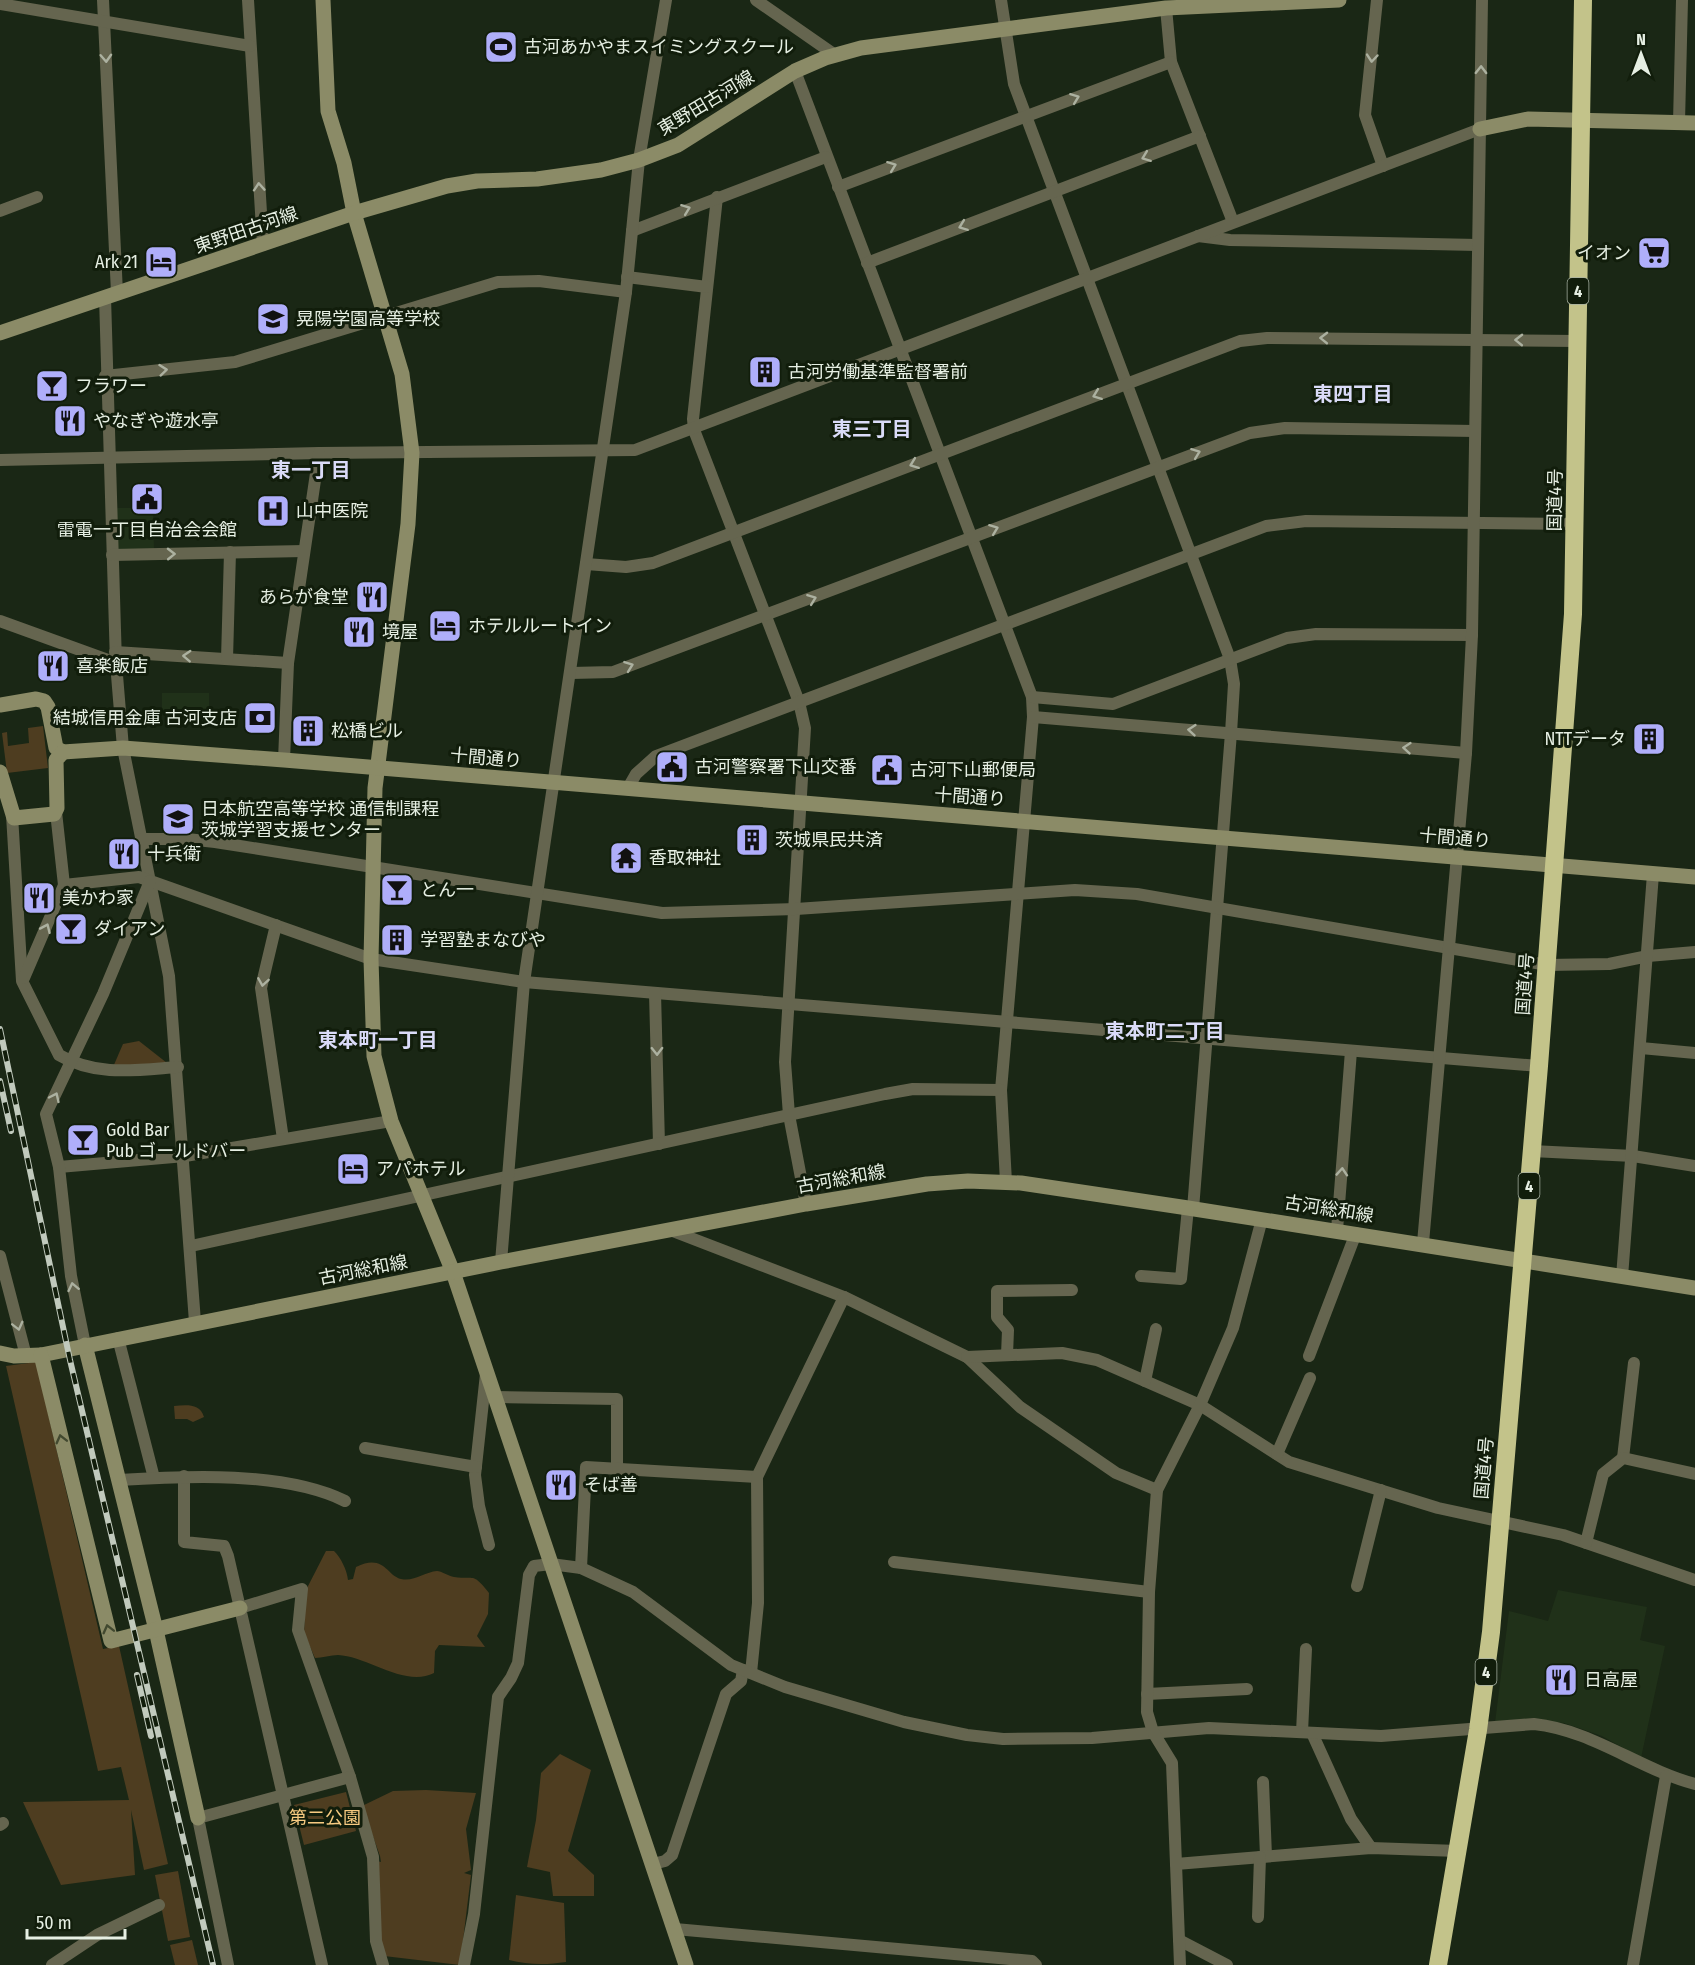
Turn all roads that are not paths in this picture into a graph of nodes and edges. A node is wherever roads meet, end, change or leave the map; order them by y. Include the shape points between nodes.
1 (103, 0) edge
2 (248, 0) edge
3 (323, 0) edge
4 (666, 0) edge
5 (756, 0) edge
6 (1001, 0) edge
7 (1340, 0) edge
8 (1377, 0) edge
9 (1482, 0) edge
10 (1583, 0) edge
11 (0, 4) edge
12 (1682, 4) edge
13 (1166, 8) junction
14 (1695, 8) edge
15 (104, 22) junction
16 (1005, 28) junction
17 (250, 46) junction
18 (834, 55) junction
19 (1171, 62) junction
20 (795, 71) junction
21 (1026, 116) junction
22 (1581, 119) junction
23 (1679, 122) junction
24 (1695, 123) edge
25 (1480, 129) junction
26 (1200, 136) junction
27 (826, 157) junction
28 (639, 160) junction
29 (1383, 166) junction
30 (838, 187) junction
31 (1053, 192) junction
32 (38, 197) dead end
33 (717, 197) junction
34 (0, 211) edge
35 (354, 213) junction
36 (1233, 222) junction
37 (632, 231) junction
38 (1197, 236) junction
39 (263, 245) junction
40 (1478, 245) junction
41 (867, 262) junction
42 (627, 276) junction
43 (1086, 278) junction
44 (707, 287) junction
45 (626, 292) junction
46 (111, 295) junction
47 (387, 318) junction
48 (0, 333) edge
49 (1476, 340) junction
50 (1577, 341) junction
51 (900, 350) junction
52 (105, 376) junction
53 (1126, 384) junction
54 (694, 430) junction
55 (1475, 431) junction
56 (603, 452) junction
57 (319, 453) junction
58 (412, 453) junction
59 (939, 455) junction
60 (110, 457) junction
61 (0, 460) edge
62 (1157, 468) junction
63 (1473, 524) junction
64 (1575, 524) junction
65 (734, 532) junction
66 (972, 538) junction
67 (304, 551) junction
68 (230, 552) junction
69 (112, 555) junction
70 (1191, 555) junction
71 (586, 564) junction
72 (766, 616) junction
73 (0, 621) edge
74 (1004, 624) junction
75 (1472, 635) junction
76 (116, 658) junction
77 (227, 659) junction
78 (1230, 659) junction
79 (288, 663) junction
80 (571, 673) junction
81 (1032, 697) junction
82 (799, 702) junction
83 (0, 705) edge
84 (1033, 717) junction
85 (1231, 733) junction
86 (123, 748) junction
87 (63, 752) junction
88 (1466, 753) junction
89 (284, 760) junction
90 (377, 767) junction
91 (0, 772) edge
92 (553, 783) junction
93 (628, 788) junction
94 (802, 803) junction
95 (56, 812) junction
96 (12, 815) junction
97 (1024, 820) junction
98 (1222, 837) junction
99 (141, 839) junction
100 (1456, 857) junction
101 (1554, 865) junction
102 (373, 868) junction
103 (1653, 874) junction
104 (1695, 877) edge
105 (150, 881) junction
106 (64, 885) junction
107 (1018, 893) junction
108 (536, 895) junction
109 (1216, 908) junction
110 (796, 909) junction
111 (276, 925) junction
112 (1449, 949) junction
113 (1695, 952) edge
114 (1648, 956) junction
115 (370, 959) junction
116 (1547, 965) junction
117 (22, 981) junction
118 (524, 982) junction
119 (655, 993) junction
120 (788, 1004) junction
121 (1006, 1023) junction
122 (1206, 1040) junction
123 (1641, 1048) junction
124 (1351, 1051) junction
125 (1695, 1053) edge
126 (1439, 1059) junction
127 (71, 1062) junction
128 (1539, 1066) junction
129 (178, 1067) junction
130 (1001, 1090) junction
131 (789, 1115) junction
132 (391, 1121) junction
133 (284, 1139) junction
134 (659, 1144) junction
135 (1532, 1151) junction
136 (185, 1156) junction
137 (1633, 1156) junction
138 (1695, 1166) edge
139 (59, 1167) junction
140 (509, 1178) junction
141 (1005, 1182) junction
142 (423, 1196) junction
143 (806, 1204) junction
144 (1190, 1208) junction
145 (1262, 1219) junction
146 (670, 1230) junction
147 (1337, 1230) junction
148 (1356, 1233) junction
149 (1423, 1243) junction
150 (191, 1246) junction
151 (0, 1256) edge
152 (1522, 1260) junction
153 (501, 1262) junction
154 (453, 1272) junction
155 (1141, 1276) dead end
156 (1622, 1277) junction
157 (1695, 1288) edge
158 (1072, 1290) dead end
159 (844, 1297) junction
160 (195, 1322) junction
161 (1156, 1329) dead end
162 (118, 1338) junction
163 (85, 1345) junction
164 (0, 1353) edge
165 (33, 1355) junction
166 (1007, 1355) junction
167 (1309, 1356) dead end
168 (967, 1357) junction
169 (1634, 1363) dead end
170 (487, 1370) junction
171 (1310, 1378) dead end
172 (1145, 1381) junction
173 (496, 1397) junction
174 (1200, 1405) junction
175 (365, 1448) dead end
176 (1277, 1454) junction
177 (1623, 1458) junction
178 (476, 1467) junction
179 (617, 1468) junction
180 (1695, 1474) edge
181 (184, 1476) junction
182 (757, 1477) junction
183 (154, 1478) junction
184 (118, 1480) junction
185 (1157, 1490) junction
186 (1381, 1490) junction
187 (345, 1501) dead end
188 (1501, 1522) junction
189 (1586, 1543) junction
190 (489, 1545) dead end
191 (894, 1562) dead end
192 (551, 1564) junction
193 (581, 1568) junction
194 (1695, 1580) edge
195 (1357, 1586) dead end
196 (1149, 1592) junction
197 (240, 1608) junction
198 (156, 1630) junction
199 (1305, 1649) dead end
200 (747, 1672) junction
201 (1247, 1689) dead end
202 (1147, 1694) junction
203 (1478, 1730) junction
204 (1153, 1732) junction
205 (1307, 1733) junction
206 (1666, 1776) junction
207 (350, 1777) junction
208 (1263, 1782) dead end
209 (1695, 1784) edge
210 (283, 1796) junction
211 (198, 1818) junction
212 (1371, 1848) junction
213 (1458, 1851) junction
214 (1263, 1857) junction
215 (653, 1864) junction
216 (1176, 1864) junction
217 (159, 1905) dead end
218 (1258, 1917) dead end
219 (675, 1929) junction
220 (1179, 1940) junction
221 (52, 1965) edge
222 (228, 1965) edge
223 (322, 1965) edge
224 (383, 1965) edge
225 (464, 1965) edge
226 (686, 1965) edge
227 (1036, 1965) edge
228 (1180, 1965) edge
229 (1227, 1965) edge
230 (1438, 1965) edge
231 (1633, 1965) edge

1 - 15 street
2 - 17 street
3 - 35 street via 328,111
4 - 28 street
5 - 18 street
6 - 16 street
7 - 13 street, 東野田古河線
8 -> 29 street via 1365,115
25 -> 9 street
10 - 22 highway, 国道4号 / 4
11 - 15 street
12 - 14 street
12 - 23 street
13 - 16 street, 東野田古河線
13 - 19 street
15 - 17 street
15 -> 46 street
16 - 18 street, 東野田古河線
16 - 21 street via 1014,84
39 -> 17 street
18 - 20 street, 東野田古河線
21 -> 19 street
19 - 26 street
20 - 27 street
20 - 28 street, 東野田古河線 via 678,145
30 -> 21 street
21 - 31 street
22 - 23 street
22 - 25 street via 1512,121
22 - 50 highway, 国道4号 / 4
23 - 24 street
25 - 29 street
25 - 40 street
26 -> 31 street
26 - 36 street
27 - 30 street
27 - 33 street
28 - 35 street, 東野田古河線 via 537,179 447,186
28 - 37 street
29 - 36 street
30 - 41 street
31 -> 41 street
31 - 43 street
32 - 34 street
37 -> 33 street
33 - 44 street
35 - 39 street, 東野田古河線
35 - 47 street
36 - 38 street
37 - 42 street
38 - 40 street
38 - 43 street
39 - 46 street, 東野田古河線
40 - 49 street
41 - 51 street
42 - 44 street
42 - 45 street
43 - 51 street
43 - 53 street
44 - 54 street
45 - 47 street via 539,282 498,282
45 - 56 street
46 - 48 street, 東野田古河線
46 - 52 street
52 -> 47 street via 235,362
47 - 58 street via 408,404
50 -> 49 street
49 -> 53 street via 1253,339
49 - 55 street
50 - 64 highway, 国道4号 / 4
51 - 54 street
51 - 59 street
52 - 60 street
53 -> 59 street
53 - 62 street
54 - 56 street via 645,448
54 - 65 street
62 -> 55 street via 1268,430
55 - 63 street
56 - 58 street
56 - 71 street
57 - 58 street
57 - 60 street
57 - 67 street
58 - 90 street via 408,524
59 -> 65 street
59 - 66 street
60 - 61 street
60 - 69 street
66 -> 62 street
62 - 70 street
63 - 64 street
63 - 70 street via 1305,521 1266,526
63 - 75 street
64 - 101 highway, 国道4号 / 4 via 1568,701
65 - 71 street via 653,563 626,567
65 - 72 street
72 -> 66 street
66 - 74 street
67 - 68 street
67 - 79 street
69 -> 68 street
68 - 77 street
69 - 76 street
70 - 74 street
70 - 78 street
71 - 80 street
80 -> 72 street via 613,672
72 - 82 street
73 - 76 street
74 - 81 street
74 - 82 street
75 - 78 street via 1316,634 1287,638
75 - 88 street
77 -> 76 street
76 - 86 street
77 - 79 street
78 - 81 street via 1113,704
78 - 85 street via 1234,684
79 - 89 street
80 - 92 street
81 - 84 street
82 - 93 street via 656,756 636,774
82 - 94 street via 805,728
83 - 87 street via 44,701 56,748
85 -> 84 street
84 - 97 street
88 -> 85 street
85 - 98 street
86 - 87 street, 十間通り
86 - 89 street, 十間通り
86 - 99 street
87 - 95 street via 56,760
88 - 100 street
89 - 90 street, 十間通り
90 - 92 street, 十間通り
90 - 102 street
91 - 96 street
92 - 93 street, 十間通り
92 - 108 street
93 - 94 street, 十間通り
94 - 97 street, 十間通り
94 - 110 street
95 - 96 street via 17,819
95 - 106 street
96 - 117 street
97 - 98 street, 十間通り
97 - 107 street
98 - 100 street, 十間通り
98 - 109 street
99 - 102 street via 215,842
99 - 105 street
100 - 101 street, 十間通り
100 - 112 street
101 - 103 street, 十間通り
101 - 116 highway, 国道4号 / 4
102 - 108 street
102 - 115 street
103 - 104 street, 十間通り
103 - 114 street
105 - 106 street via 139,877
105 - 111 street
105 - 127 street
105 - 129 street via 170,976
117 -> 106 street
107 - 109 street via 1104,892
107 - 110 street
107 - 121 street
108 - 110 street via 662,913
108 - 118 street
109 - 112 street
109 - 122 street
110 - 120 street
111 - 115 street
111 -> 133 street via 261,988
112 - 116 street
112 - 126 street
113 - 114 street
114 - 116 street via 1609,964
114 - 123 street
115 - 118 street
115 - 132 street via 374,1056
116 - 128 highway, 国道4号 / 4
117 - 127 street via 60,1055
118 - 119 street
118 - 140 street
119 - 120 street
119 -> 134 street
120 - 121 street
120 - 131 street via 785,1062
121 - 122 street
121 - 130 street
122 - 124 street
122 - 144 street
123 - 125 street
123 - 137 street
124 - 126 street
147 -> 124 street
126 - 128 street
126 - 149 street
127 - 129 street via 107,1072
139 -> 127 street via 46,1114
128 - 135 highway, 国道4号 / 4
129 - 136 street
130 - 131 street via 913,1089
130 - 141 street
131 - 134 street
131 - 143 street
132 - 133 street
132 - 142 street
133 - 136 street
134 - 140 street
135 - 137 street
135 - 152 highway, 国道4号 / 4
136 - 139 street
136 - 150 street
137 - 138 street
137 - 156 street
163 -> 139 street via 71,1276
140 - 142 street
140 - 153 street
141 - 143 street, 古河総和線 via 927,1184
141 - 144 street, 古河総和線
142 - 150 street
142 - 154 street
143 - 146 street, 古河総和線
144 - 145 street, 古河総和線
144 - 155 street via 1181,1279
145 - 147 street, 古河総和線
145 - 174 street via 1233,1328
146 - 153 street, 古河総和線
146 - 159 street
147 - 148 street, 古河総和線
148 - 149 street, 古河総和線
148 - 167 street
149 - 152 street, 古河総和線
150 - 160 street
151 -> 165 street
152 - 156 street, 古河総和線
152 - 188 highway, 国道4号 / 4
153 - 154 street, 古河総和線
154 - 160 street, 古河総和線
154 - 170 street
156 - 157 street, 古河総和線
158 - 166 street via 998,1291 997,1317 1008,1330
159 - 168 street
159 - 182 street
160 - 162 street, 古河総和線
161 - 172 street
162 - 163 street, 古河総和線
162 - 183 street
163 - 165 street, 古河総和線
163 - 184 street
164 - 165 street, 古河総和線
198 -> 165 street via 111,1641
166 - 168 street
166 - 172 street via 1062,1353 1097,1360
168 - 185 street via 1020,1407 1116,1473
169 - 177 street
170 - 173 street
170 - 178 street
171 - 176 street
172 - 174 street
173 - 179 street via 617,1399
173 - 192 street
174 - 176 street
174 - 185 street
175 - 178 street
176 - 186 street via 1289,1462
177 - 180 street
177 - 189 street via 1603,1474
178 - 190 street via 476,1489
179 - 182 street
179 - 193 street via 586,1467
181 - 183 street
181 - 187 street via 296,1485 326,1491
181 - 197 street via 184,1542 224,1546
182 - 200 street via 758,1603
183 - 184 street
184 - 198 street
185 - 196 street
186 - 188 street
186 - 195 street
188 - 189 street
188 - 203 highway, 国道4号 / 4
189 - 194 street
191 - 196 street
192 - 193 street
192 - 215 street
192 - 225 street via 534,1566 529,1575 518,1664 498,1697 474,1914
193 - 200 street via 633,1592 708,1650
196 - 202 street
197 - 198 street
197 - 207 street via 303,1589 298,1630
197 - 210 street
198 - 211 street
199 - 205 street
200 - 204 street via 853,1707 967,1735 1003,1739 1092,1738
200 - 215 street via 726,1694 672,1855
201 - 202 street
202 - 204 street
203 - 205 street via 1381,1736
203 - 206 street via 1519,1724 1558,1727 1617,1749
203 - 213 highway, 国道4号 / 4
204 - 205 street via 1209,1728
204 - 216 street via 1172,1763
205 - 212 street
206 - 209 street
206 - 231 street
207 - 210 street
207 - 224 street via 373,1857 376,1941
208 - 214 street
210 - 211 street
210 - 223 street
211 - 222 street
212 - 213 street
212 - 214 street
213 - 230 highway, 国道4号 / 4
214 - 216 street
214 - 218 street
215 - 219 street
216 - 220 street
217 - 221 street via 113,1926
219 - 226 street
219 - 227 street via 1032,1961
220 - 228 street
220 - 229 street

